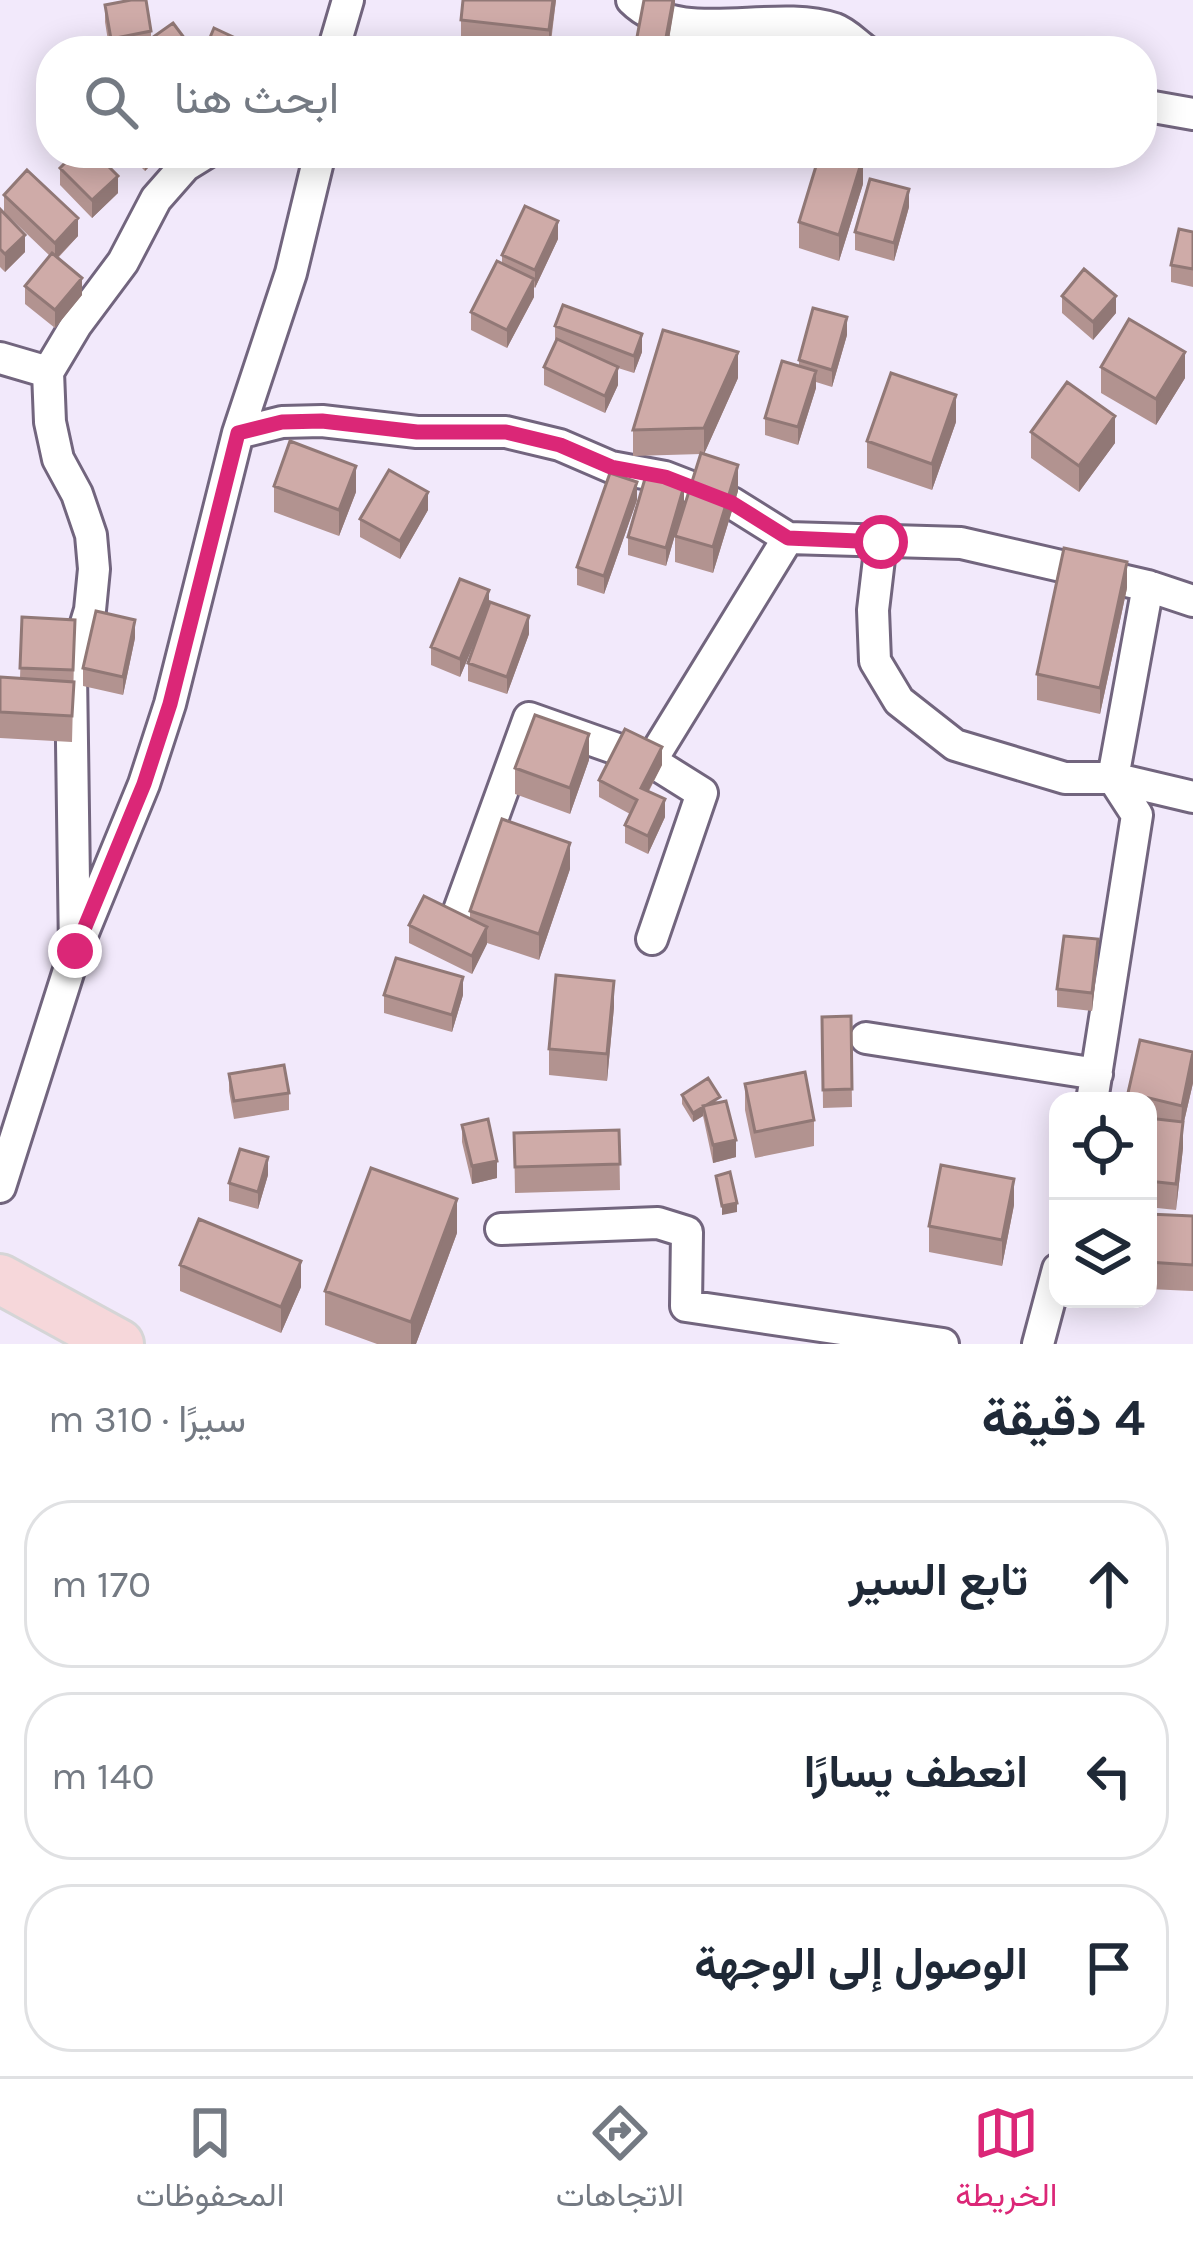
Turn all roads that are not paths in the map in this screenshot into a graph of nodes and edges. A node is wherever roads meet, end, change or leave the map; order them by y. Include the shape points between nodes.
1 (348, 0) edge
2 (632, 0) edge
3 (337, 36) edge
4 (847, 36) edge
5 (1157, 107) edge
6 (1193, 114) edge
7 (183, 168) edge
8 (316, 168) edge
9 (0, 358) edge
10 (48, 372) junction
11 (238, 433) junction
12 (788, 538) junction
13 (881, 542) junction
14 (1148, 586) junction
15 (1193, 601) edge
16 (651, 761) junction
17 (1113, 778) junction
18 (1193, 797) edge
19 (448, 938) edge
20 (652, 939) dead end
21 (75, 951) junction
22 (866, 1038) dead end
23 (1095, 1088) edge
24 (0, 1186) edge
25 (501, 1229) dead end
26 (0, 1279) edge
27 (1049, 1303) edge
28 (119, 1344) edge
29 (943, 1344) edge
30 (1038, 1344) edge

1 - 3 street
2 - 4 street via 647,15 688,25 788,20
5 - 6 street
7 - 10 street
8 - 11 street
9 - 10 street
10 - 21 street via 58,459 91,536 94,569 71,673
11 - 12 street via 322,421 506,432 665,477 732,503
11 - 21 street via 170,704
12 - 13 street
12 - 16 street
13 - 14 street via 961,543
13 - 17 street via 875,661 899,701 955,746 1065,778
14 - 15 street
14 - 17 street
16 - 19 street via 529,718
16 - 20 street via 702,793
17 - 18 street
17 - 23 street via 1137,815
21 - 24 street
22 - 23 street
25 - 29 street via 658,1223 687,1232 686,1306
26 - 28 main road
27 - 30 street

